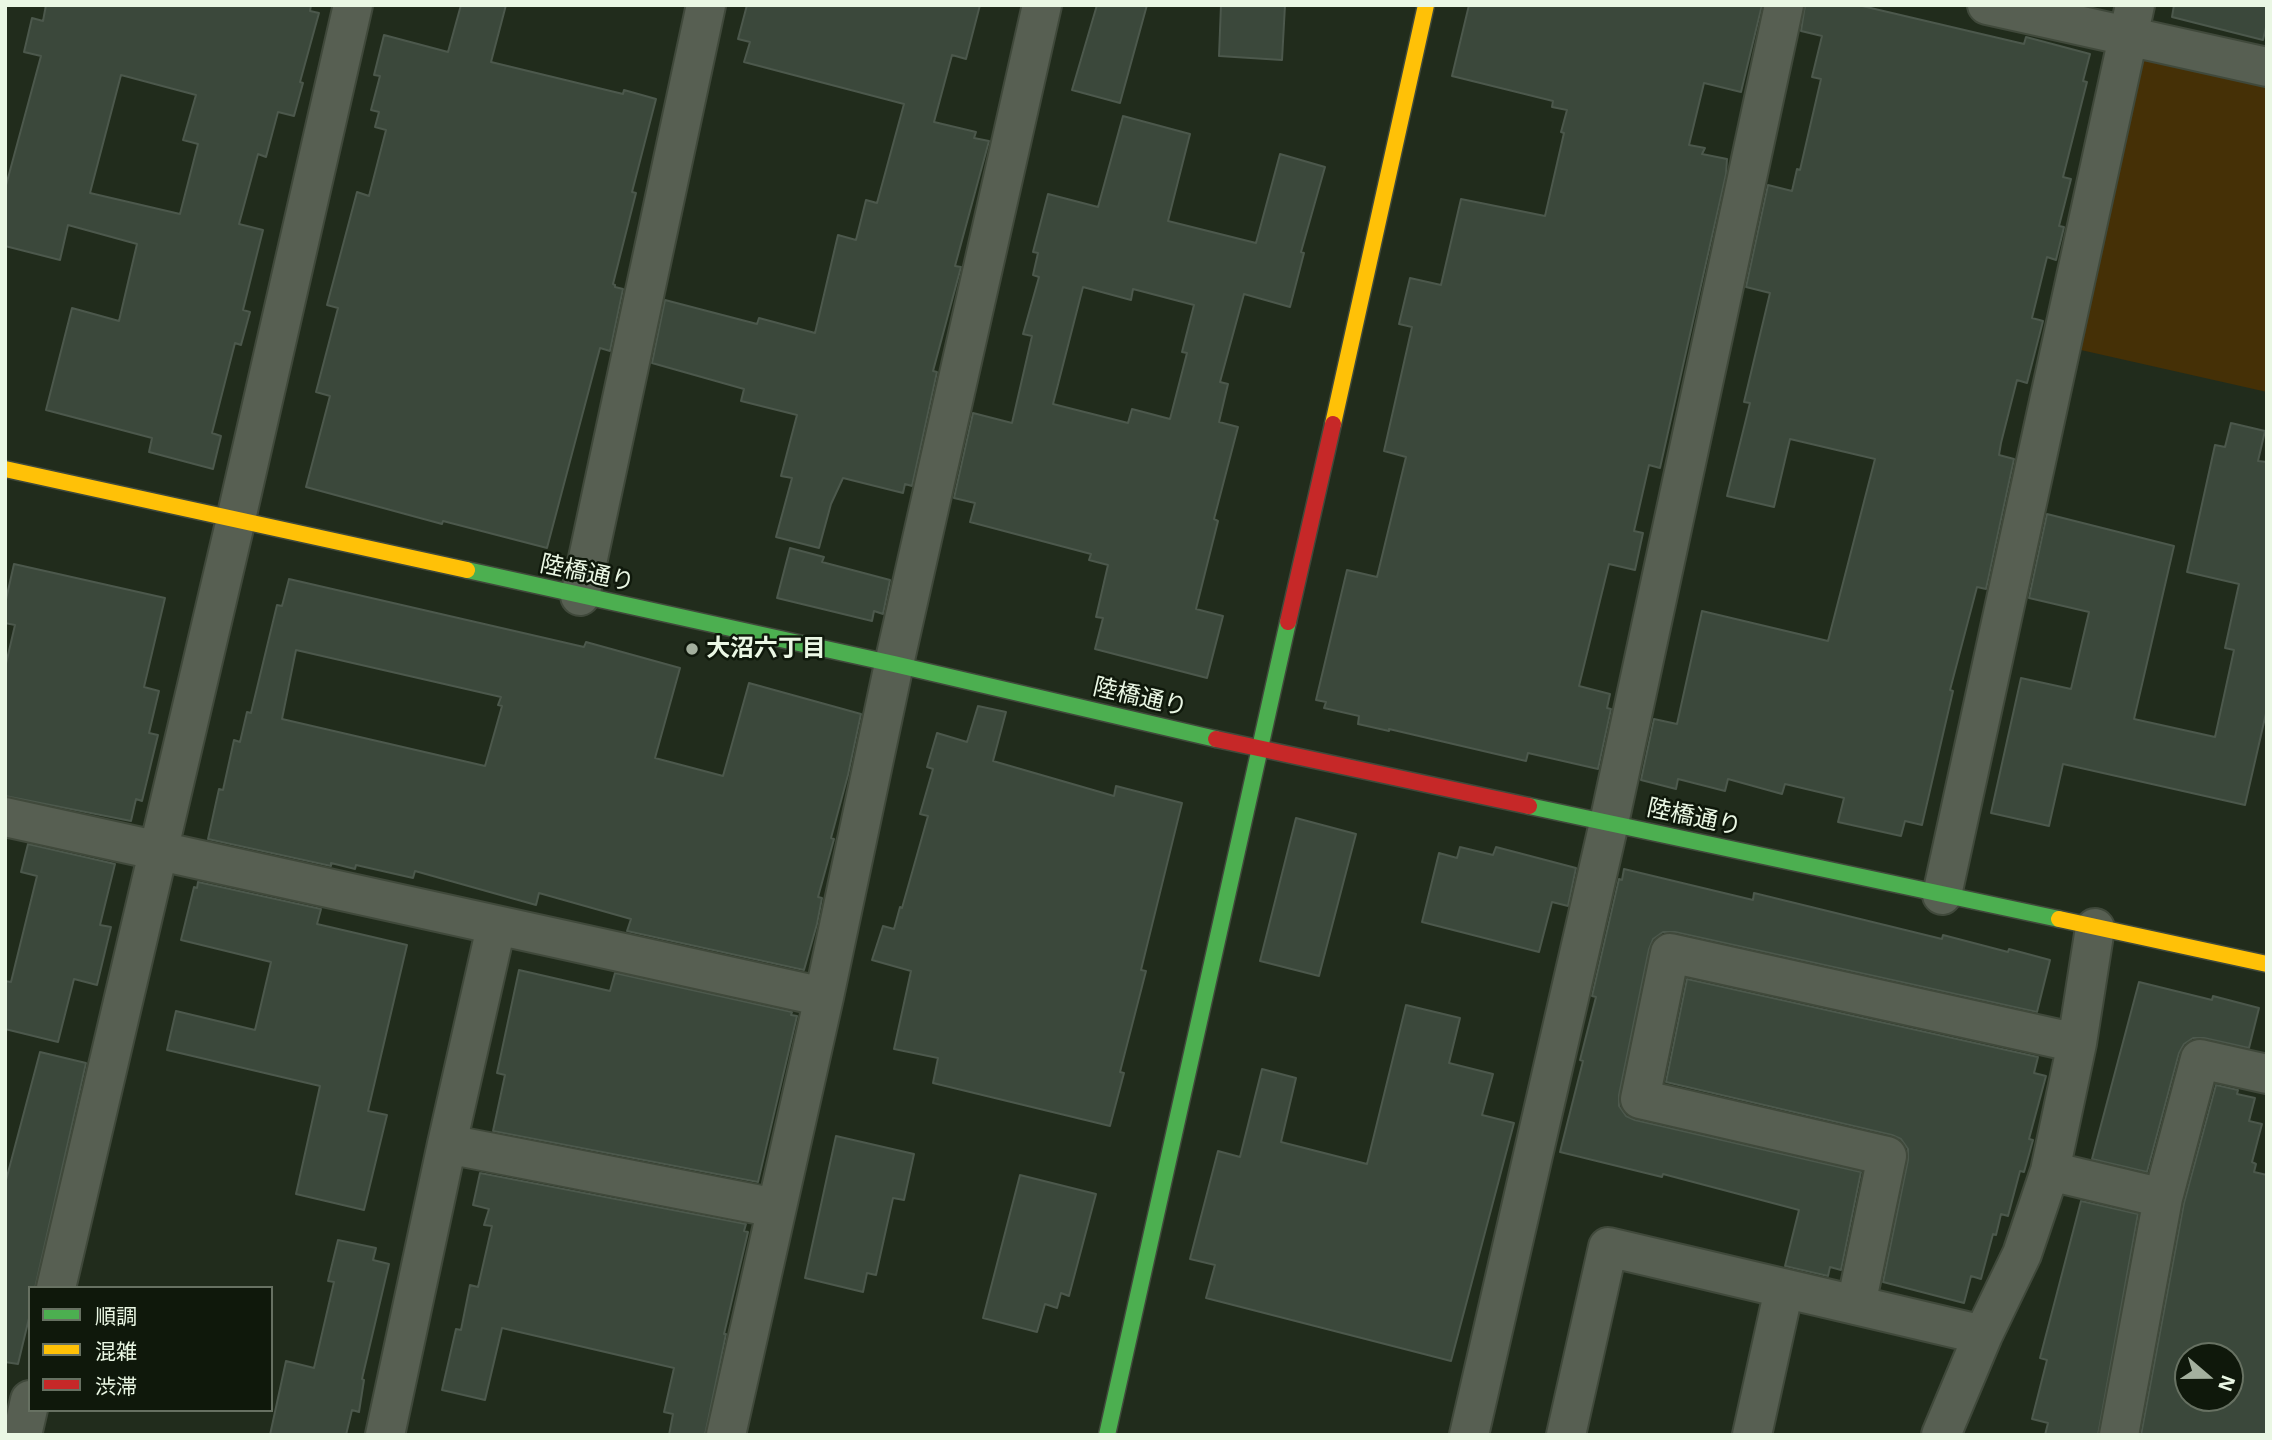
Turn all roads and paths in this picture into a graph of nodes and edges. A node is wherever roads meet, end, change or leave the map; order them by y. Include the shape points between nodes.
1 (353, 5) edge
2 (706, 5) edge
3 (1042, 5) edge
4 (1426, 5) edge
5 (1784, 5) edge
6 (1987, 5) edge
7 (2132, 20) edge
8 (2267, 67) edge
9 (5, 469) edge
10 (236, 519) junction
11 (580, 596) junction
12 (894, 664) junction
13 (1261, 749) junction
14 (5, 817) edge
15 (1609, 823) junction
16 (159, 851) junction
17 (1942, 895) junction
18 (496, 927) junction
19 (2095, 928) junction
20 (2267, 964) edge
21 (824, 997) junction
22 (2077, 1043) junction
23 (2267, 1074) edge
24 (447, 1143) junction
25 (2050, 1171) junction
26 (2163, 1198) junction
27 (776, 1208) junction
28 (56, 1286) edge
29 (1784, 1289) junction
30 (1856, 1305) junction
31 (1983, 1335) junction
32 (385, 1435) edge
33 (726, 1435) edge
34 (1107, 1435) edge
35 (1469, 1435) edge
36 (1566, 1435) edge
37 (1752, 1435) edge
38 (1941, 1435) edge
39 (2119, 1435) edge

1 - 10 street
2 - 11 street
3 - 12 street
4 - 13 street
5 - 15 street
6 - 7 street
7 - 8 street
7 - 17 street
9 - 10 street, 陸橋通り
10 - 11 street, 陸橋通り
10 - 16 street
11 - 12 street, 陸橋通り
12 - 13 street, 陸橋通り
12 - 21 street
13 - 15 street, 陸橋通り
13 - 34 street
14 - 16 street
15 - 17 street, 陸橋通り
15 - 35 street
16 - 18 street
16 - 28 street
17 - 19 street, 陸橋通り
18 - 21 street
18 - 24 street
19 - 20 street, 陸橋通り
19 - 22 street
21 - 27 street
22 - 25 street
22 - 30 street via 1670,953 1640,1099 1887,1156
23 - 26 street via 2200,1059
24 - 27 street
24 - 32 street
25 - 26 street
25 - 31 street via 2022,1254
26 - 39 street
27 - 33 street
29 - 30 street
29 - 36 street via 1608,1247
29 - 37 street
30 - 31 street
31 - 38 street

